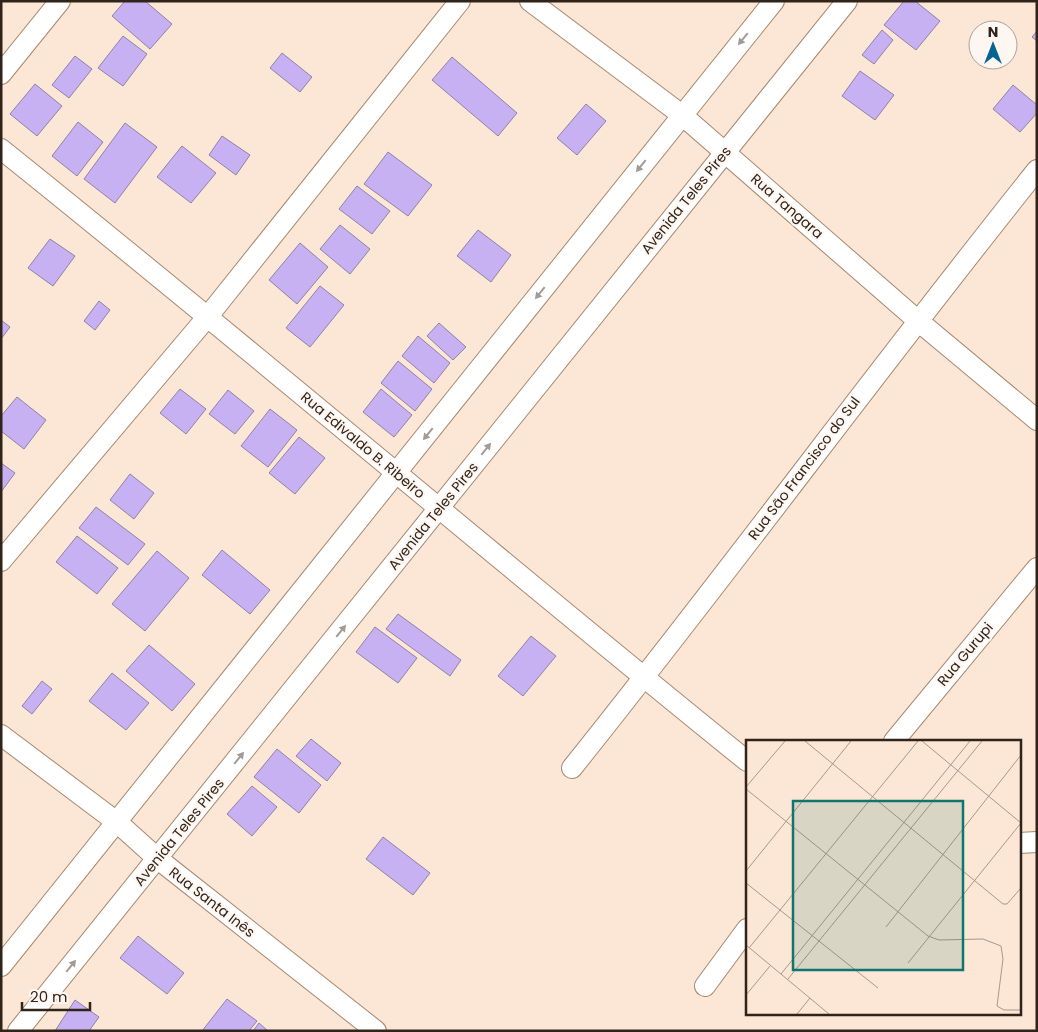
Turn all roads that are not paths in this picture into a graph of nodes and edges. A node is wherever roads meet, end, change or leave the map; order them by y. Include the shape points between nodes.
1 (60, 1) edge
2 (460, 1) edge
3 (530, 1) edge
4 (774, 1) edge
5 (847, 1) edge
6 (1, 74) edge
7 (682, 115) junction
8 (1, 149) edge
9 (724, 152) junction
10 (1037, 170) edge
11 (208, 316) junction
12 (917, 320) junction
13 (1037, 420) edge
14 (397, 473) junction
15 (439, 508) junction
16 (1, 561) edge
17 (1037, 568) edge
18 (644, 678) junction
19 (1, 735) edge
20 (895, 740) edge
21 (746, 760) edge
22 (572, 768) dead end
23 (118, 823) junction
24 (1037, 842) edge
25 (1020, 843) edge
26 (158, 859) junction
27 (746, 930) edge
28 (1, 966) edge
29 (705, 986) dead end
30 (18, 1031) edge
31 (376, 1031) edge

1 - 6 street
2 - 11 street
3 - 7 street, Rua Tangara
4 -> 7 street
5 - 9 street, Avenida Teles Pires
7 - 9 street, Rua Tangara
7 -> 14 street
8 - 11 street, Rua Edivaldo B. Ribeiro
9 - 12 street, Rua Tangara
15 -> 9 street, Avenida Teles Pires
10 - 12 street, Rua São Francisco do Sul
11 - 14 street, Rua Edivaldo B. Ribeiro
11 - 16 street
12 - 13 street, Rua Tangara
12 - 18 street, Rua São Francisco do Sul
14 - 15 street, Rua Edivaldo B. Ribeiro
14 - 23 street
15 - 18 street, Rua Edivaldo B. Ribeiro
26 -> 15 street, Avenida Teles Pires
17 - 20 street, Rua Gurupi
18 - 21 street, Rua Edivaldo B. Ribeiro
18 - 22 street, Rua São Francisco do Sul
19 - 23 street, Rua Santa Inês
23 - 26 street, Rua Santa Inês
23 - 28 street
24 - 25 street
30 -> 26 street, Avenida Teles Pires
26 - 31 street, Rua Santa Inês
27 - 29 street

